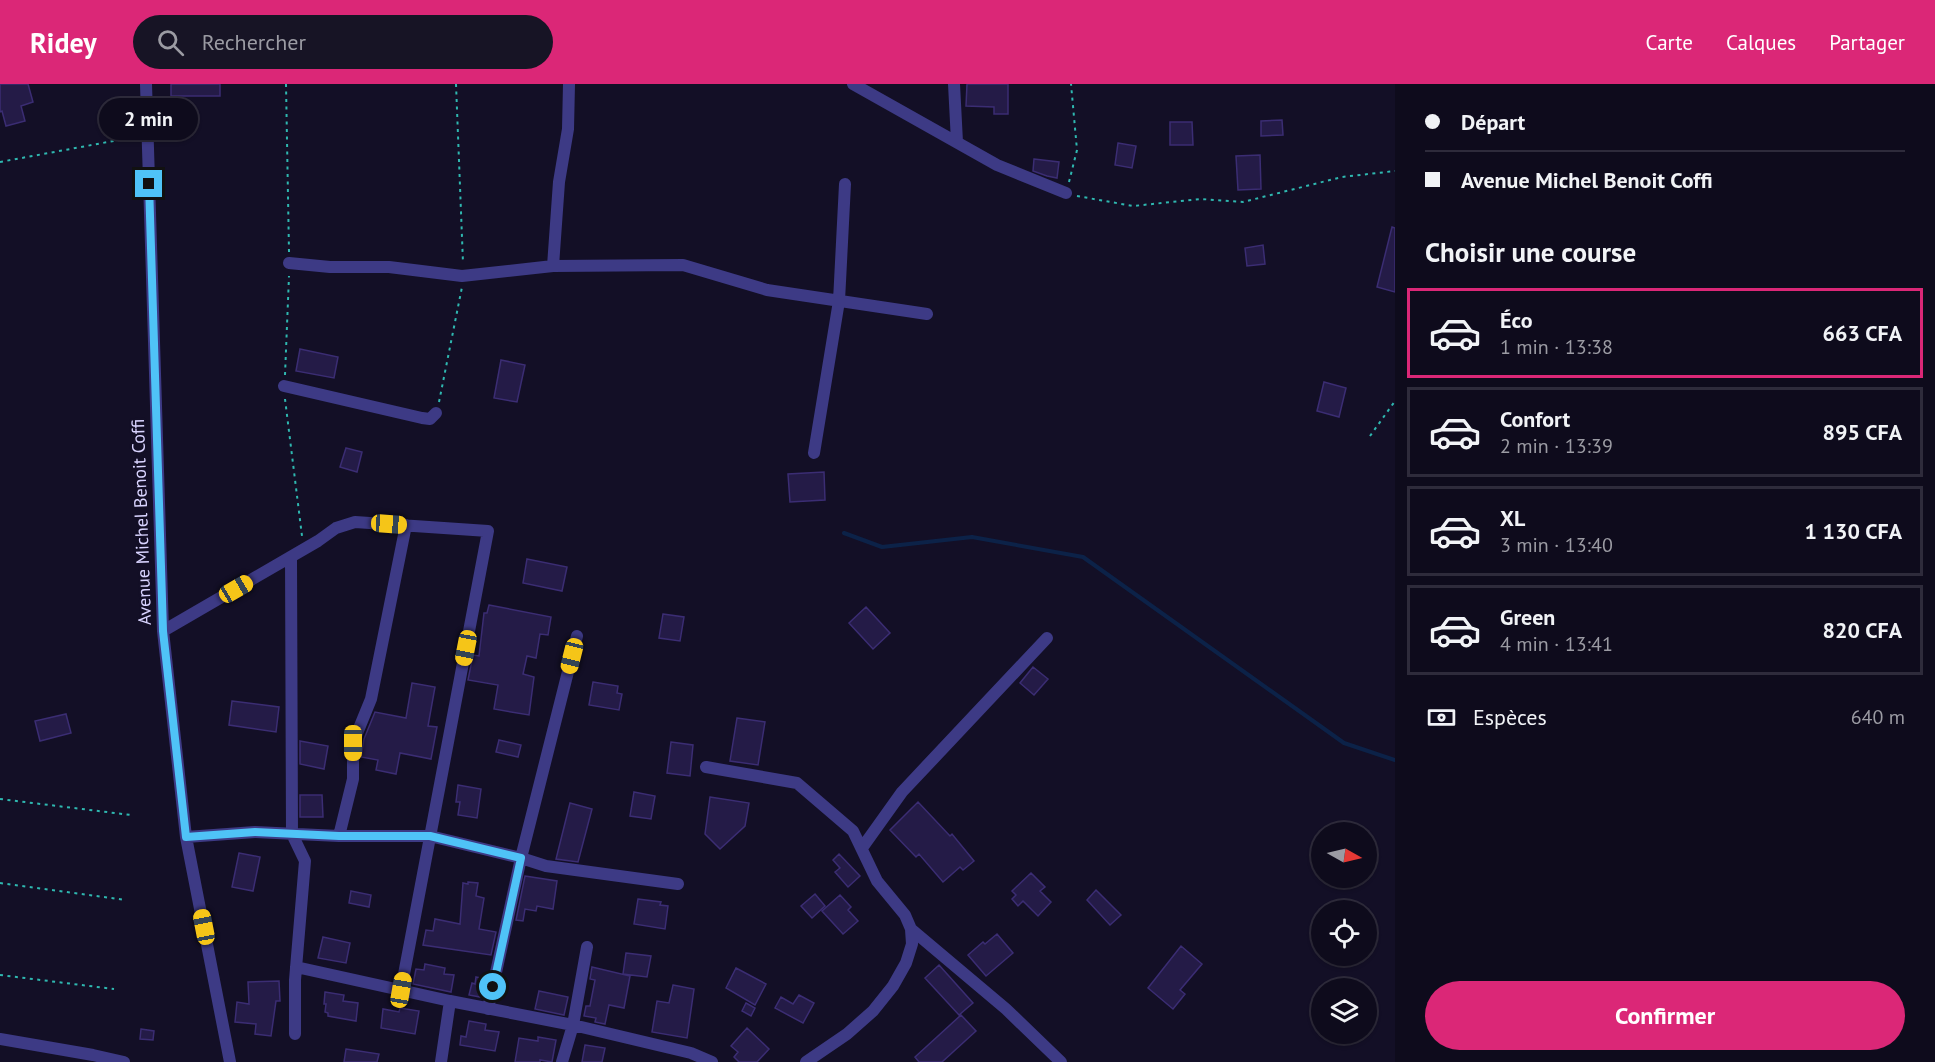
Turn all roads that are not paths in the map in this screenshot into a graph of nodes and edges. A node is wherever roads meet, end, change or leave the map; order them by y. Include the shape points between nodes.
1 (146, 84) edge
2 (569, 84) edge
3 (853, 84) edge
4 (954, 84) edge
5 (957, 142) junction
6 (844, 184) dead end
7 (1066, 194) road end
8 (289, 263) road end
9 (553, 266) junction
10 (839, 301) junction
11 (927, 314) dead end
12 (284, 386) road end
13 (436, 413) road end
14 (814, 453) dead end
15 (406, 525) junction
16 (291, 557) junction
17 (163, 631) junction
18 (577, 636) dead end
19 (1047, 638) dead end
20 (706, 767) dead end
21 (292, 834) junction
22 (339, 836) junction
23 (430, 836) junction
24 (186, 837) junction
25 (862, 848) junction
26 (521, 858) junction
27 (678, 884) dead end
28 (911, 929) junction
29 (587, 947) dead end
30 (296, 967) junction
31 (401, 990) junction
32 (450, 1001) junction
33 (488, 1009) junction
34 (573, 1025) junction
35 (295, 1034) dead end
36 (0, 1039) edge
37 (123, 1062) edge
38 (230, 1062) edge
39 (441, 1062) edge
40 (562, 1062) edge
41 (712, 1062) edge
42 (806, 1062) edge
43 (1061, 1062) edge

1 - 17 street, Avenue Michel Benoit Coffi
2 - 9 street
3 - 5 street
4 - 5 street
5 - 7 street via 997,165
6 - 10 street
8 - 9 street via 389,267 462,276
9 - 10 street via 683,266 767,290
10 - 11 street
10 - 14 street
12 - 13 street via 422,418 430,419
15 - 16 street via 355,522 336,528
15 - 22 street via 371,699 353,743 353,779
15 - 23 street via 488,531
16 - 17 street
16 - 21 street
17 - 24 street, Avenue Michel Benoit Coffi
18 - 26 street
19 - 25 street via 902,792
20 - 25 street via 797,783 854,831
21 - 22 street
21 - 24 street via 255,832
21 - 30 street via 305,861
22 - 23 street
23 - 26 street
23 - 31 street
24 - 38 street, Avenue Michel Benoit Coffi
25 - 28 street via 877,881 905,915
26 - 27 street via 546,866
26 - 33 street
28 - 42 street via 912,944 906,963 873,1011
28 - 43 street via 1006,1009
29 - 34 street
30 - 31 street
30 - 35 street
31 - 32 street
32 - 33 street
32 - 39 street
33 - 34 street
34 - 40 street
34 - 41 street via 691,1053
36 - 37 street

